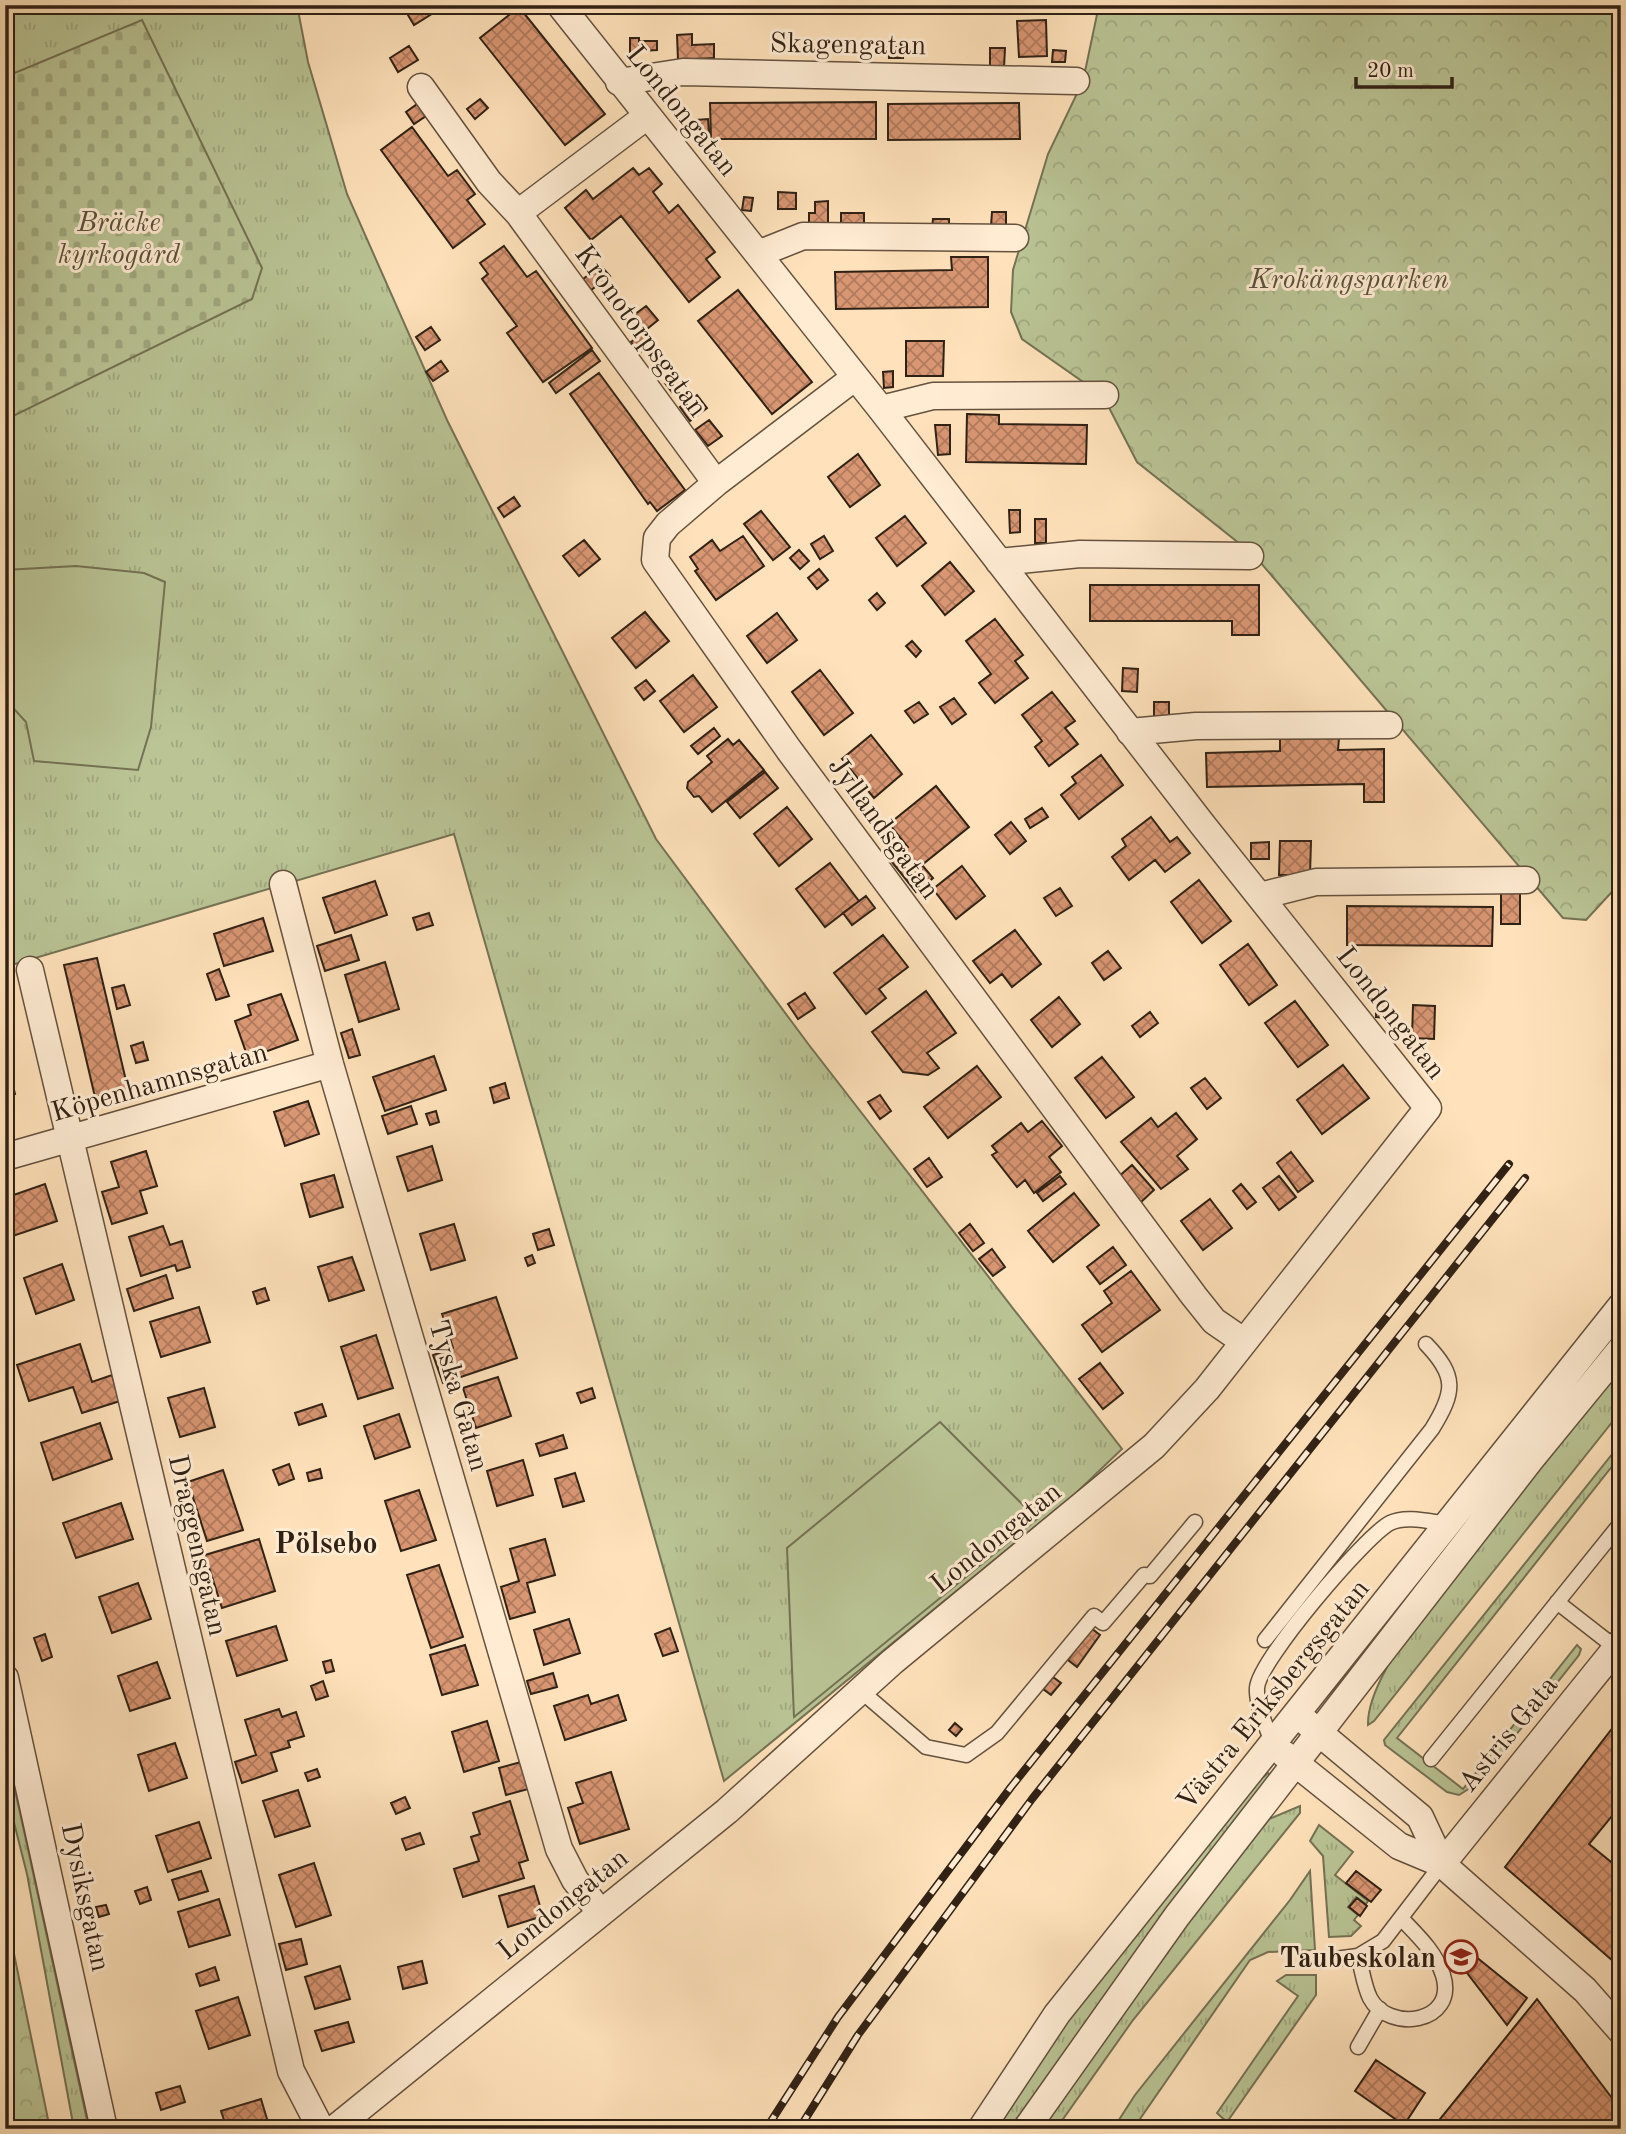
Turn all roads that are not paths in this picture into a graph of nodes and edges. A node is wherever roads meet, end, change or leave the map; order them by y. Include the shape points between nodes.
1 (559, 5) edge
2 (1076, 81) dead end
3 (619, 82) junction
4 (421, 87) dead end
5 (647, 116) junction
6 (518, 213) junction
7 (1015, 238) dead end
8 (758, 254) junction
9 (854, 378) junction
10 (1105, 395) dead end
11 (881, 409) junction
12 (716, 483) junction
13 (1250, 556) dead end
14 (999, 562) junction
15 (1390, 725) dead end
16 (1130, 732) junction
17 (1525, 880) dead end
18 (283, 884) dead end
19 (1260, 896) junction
20 (30, 970) dead end
21 (330, 1064) junction
22 (70, 1140) junction
23 (5, 1157) edge
24 (1621, 1306) edge
25 (1243, 1341) junction
26 (1426, 1344) dead end
27 (1621, 1349) edge
28 (1195, 1521) dead end
29 (1621, 1523) edge
30 (1448, 1524) junction
31 (1310, 1582) junction
32 (1320, 1595) junction
33 (1557, 1602) junction
34 (1265, 1640) dead end
35 (1618, 1645) edge
36 (5, 1678) edge
37 (861, 1691) junction
38 (1297, 1714) junction
39 (1319, 1732) junction
40 (1273, 1745) junction
41 (1431, 1759) dead end
42 (1296, 1764) junction
43 (1442, 1864) junction
44 (601, 1913) junction
45 (1401, 1918) junction
46 (1358, 1956) junction
47 (1320, 1961) dead end
48 (1380, 2009) junction
49 (1621, 2031) edge
50 (1358, 2046) dead end
51 (104, 2129) edge
52 (321, 2129) edge
53 (334, 2129) edge
54 (981, 2129) edge
55 (1026, 2129) edge

1 - 3 street, Londongatan
2 - 3 street, Skagengatan via 682,72
3 - 5 street, Londongatan
4 - 6 street, Kronotorpsgatan via 489,182
5 - 6 street
5 - 8 street, Londongatan
6 - 12 street, Kronotorpsgatan
7 - 8 street via 803,236
8 - 9 street, Londongatan
9 - 11 street, Londongatan
9 - 12 street, Jyllandsgatan
10 - 11 street via 933,396
11 - 14 street, Londongatan
12 - 25 street, Jyllandsgatan via 657,538 654,560 662,574 1194,1296 1214,1321
13 - 14 street via 1080,554
14 - 16 street, Londongatan
15 - 16 street via 1196,726
16 - 19 street, Londongatan
17 - 19 street via 1316,882
18 - 21 street, Tyska Gatan
19 - 25 street, Londongatan via 1428,1108
20 - 22 street, Draggensgatan
21 - 22 street, Köpenhamnsgatan
21 - 44 street, Tyska Gatan via 559,1849 575,1880
22 - 23 street, Köpenhamnsgatan
22 - 52 street, Draggensgatan via 291,2071
24 - 30 street, Västra Eriksbergsgatan
25 - 37 street, Londongatan via 1207,1389 1147,1453
26 - 31 lane via 1450,1377 1447,1404
27 - 39 street, Västra Eriksbergsgatan
28 - 37 lane via 1103,1623 1094,1616 997,1733 966,1755 926,1747
29 - 33 lane
30 - 32 lane via 1393,1521 1371,1536
30 - 38 street, Västra Eriksbergsgatan
31 - 32 lane
31 - 34 lane
32 - 40 lane via 1261,1672 1256,1689
33 - 35 lane
33 - 41 lane
35 - 43 street, Astris Gata
36 - 51 street, Dysiksgatan
37 - 44 street, Londongatan via 727,1811
38 - 39 street
38 - 40 street, Västra Eriksbergsgatan
39 - 42 street, Västra Eriksbergsgatan
39 - 43 street via 1420,1817
40 - 42 street
40 - 54 street, Västra Eriksbergsgatan via 1057,2014
42 - 43 street via 1399,1846
42 - 55 street, Västra Eriksbergsgatan via 1177,1916
43 - 45 lane, Astris Gata
43 - 49 street via 1585,1990
44 - 53 street, Londongatan
45 - 46 lane, Astris Gata via 1383,1941
45 - 48 lane via 1428,1946 1443,1974 1446,1992 1440,2007 1420,2018 1404,2019
46 - 47 lane, Astris Gata
46 - 48 lane via 1370,1999
48 - 50 lane

